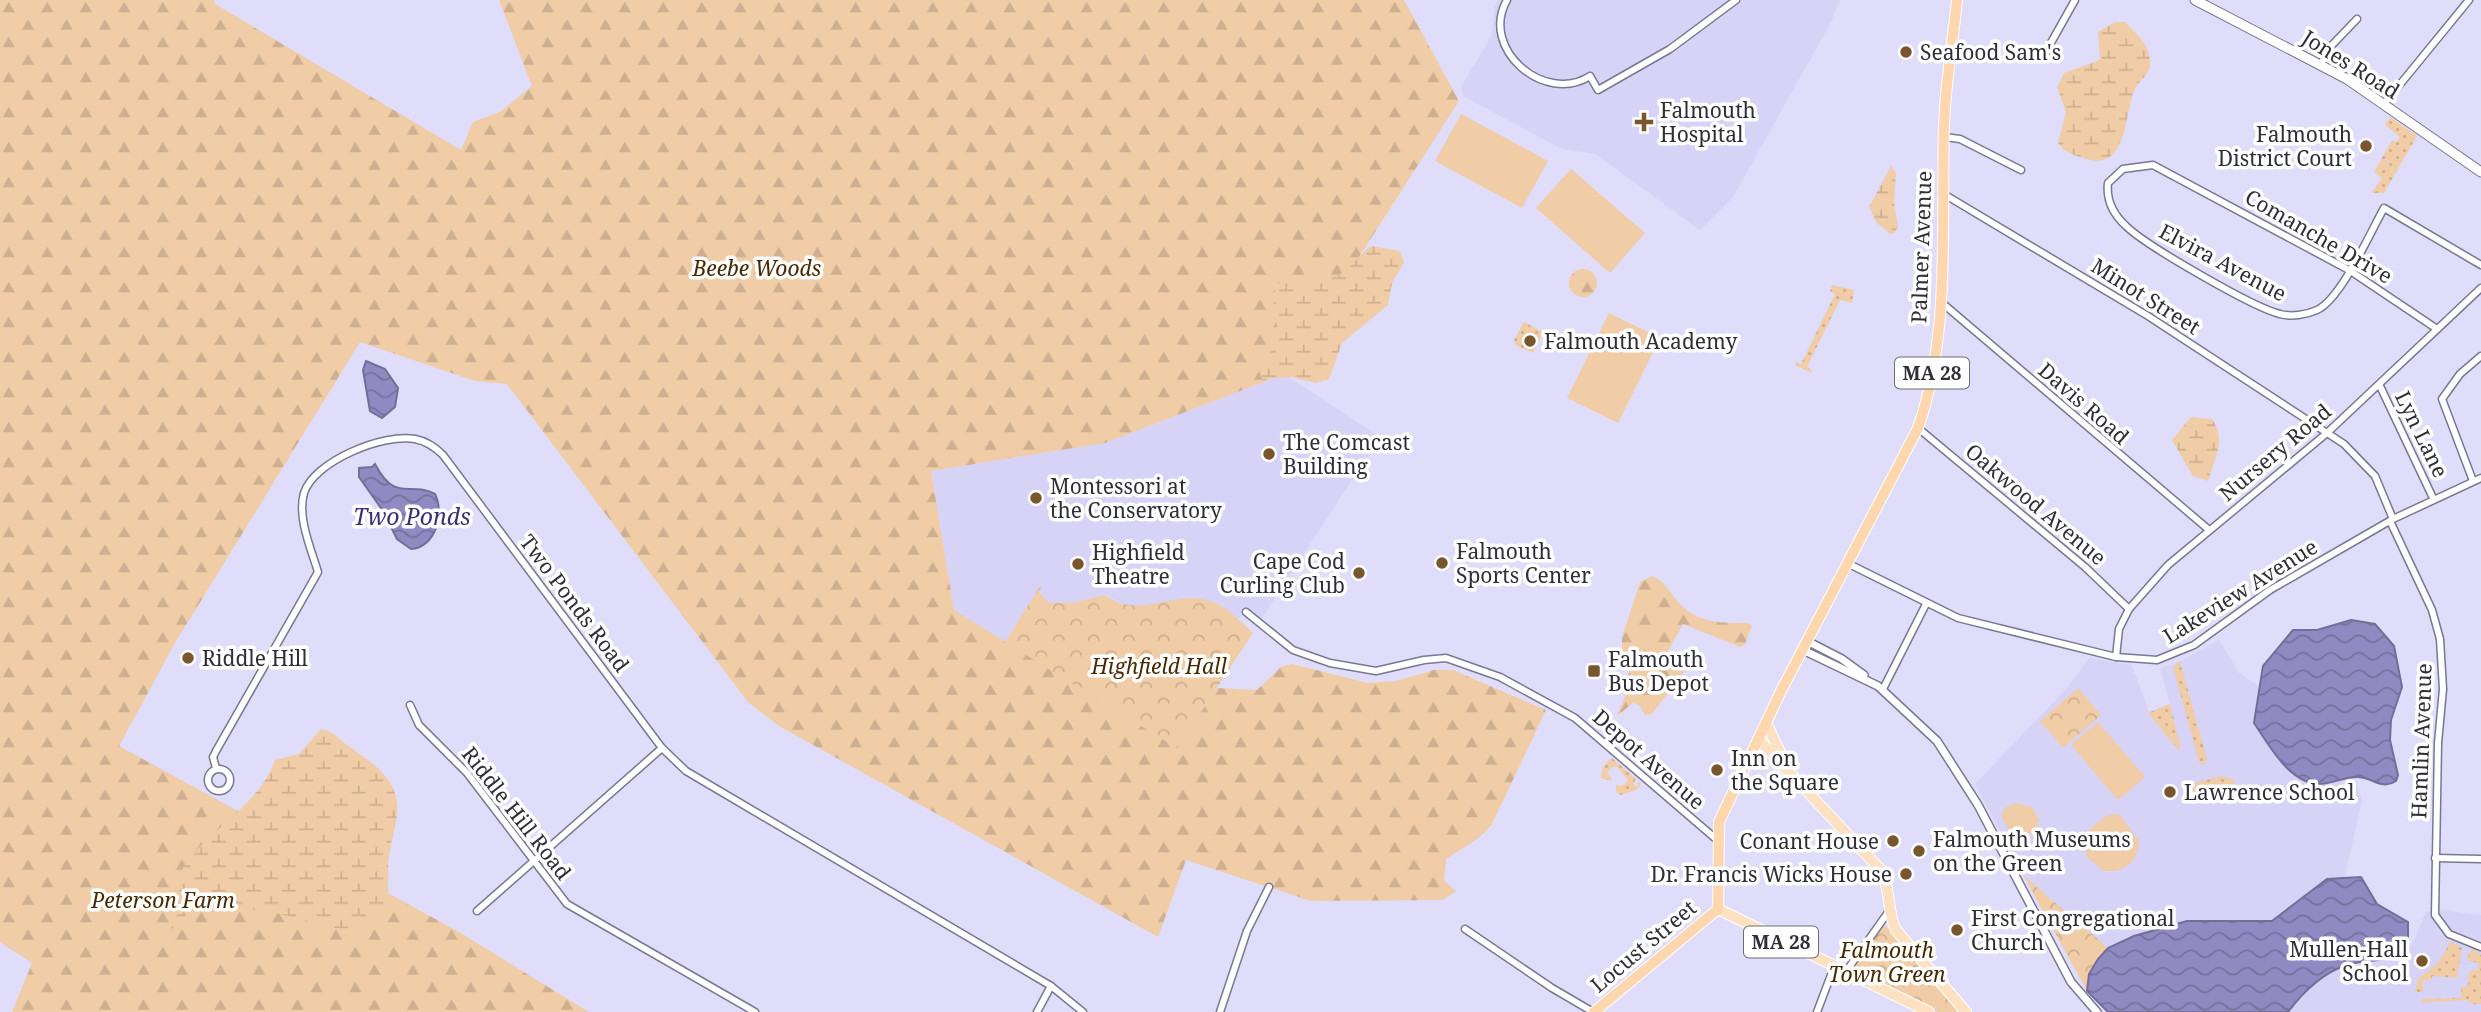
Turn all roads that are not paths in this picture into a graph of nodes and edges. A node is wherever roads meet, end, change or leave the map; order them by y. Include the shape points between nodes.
1 (1507, 0) edge
2 (1736, 0) edge
3 (1957, 0) edge
4 (2075, 0) edge
5 (2195, 0) edge
6 (2469, 0) edge
7 (2357, 19) dead end
8 (2043, 57) dead end
9 (2321, 64) junction
10 (2384, 104) junction
11 (1944, 137) junction
12 (2021, 170) dead end
13 (2481, 172) edge
14 (2108, 183) joint
15 (1942, 193) junction
16 (2481, 265) edge
17 (2349, 270) junction
18 (2481, 288) edge
19 (1939, 301) junction
20 (2437, 329) junction
21 (2481, 356) edge
22 (2380, 386) junction
23 (1918, 428) junction
24 (2327, 433) junction
25 (2477, 479) edge
26 (2433, 498) junction
27 (2391, 520) junction
28 (2208, 529) junction
29 (1849, 564) junction
30 (1926, 604) junction
31 (2129, 609) junction
32 (1246, 612) dead end
33 (1805, 646) junction
34 (2116, 657) junction
35 (1881, 688) junction
36 (410, 705) dead end
37 (1766, 722) junction
38 (1758, 739) junction
39 (662, 748) junction
40 (216, 768) dead end
41 (1789, 769) junction
42 (1716, 839) junction
43 (2435, 858) junction
44 (2481, 859) edge
45 (534, 861) junction
46 (1269, 887) dead end
47 (1718, 909) junction
48 (477, 911) dead end
49 (1889, 911) junction
50 (1465, 929) dead end
51 (2481, 947) edge
52 (1833, 967) junction
53 (1845, 973) junction
54 (1051, 986) junction
55 (1956, 1001) junction
56 (755, 1012) edge
57 (1037, 1012) edge
58 (1083, 1012) edge
59 (1220, 1012) edge
60 (1593, 1012) edge
61 (1817, 1012) edge
62 (1929, 1012) edge
63 (1961, 1012) edge
64 (1966, 1012) edge
65 (2096, 1012) edge

1 - 2 street via 1503,37 1526,73 1557,84 1578,83 1590,76 1598,90 1670,48
3 - 11 highway, Palmer Avenue / MA 28
4 - 8 street
5 - 9 main road, Jones Road
6 - 10 street
7 - 9 street
9 - 10 main road, Jones Road
10 - 13 main road, Jones Road
11 - 12 street via 1959,139
11 - 15 highway, Palmer Avenue / MA 28
14 - 17 street, Comanche Drive via 2123,169 2152,165
14 - 17 street, Elvira Avenue via 2107,198 2127,228 2272,312 2286,315 2317,310 2332,298
15 - 19 highway, Palmer Avenue / MA 28
15 - 24 street, Minot Street via 2148,316
16 - 17 street, Elvira Avenue via 2384,208
17 - 20 street, Comanche Drive
18 - 20 street, Nursery Road
19 - 23 highway, Palmer Avenue / MA 28 via 1931,384
19 - 28 street, Davis Road
20 - 22 street, Nursery Road
21 - 25 street via 2442,399
22 - 24 street, Nursery Road
22 - 26 street, Lyn Lane
23 - 29 highway, Palmer Avenue / MA 28
23 - 31 street, Oakwood Avenue
24 - 27 street, Minot Street via 2371,469
24 - 28 street, Nursery Road
25 - 26 street, Lakeview Avenue
26 - 27 street, Lakeview Avenue
27 - 34 street, Lakeview Avenue via 2286,580 2184,650 2157,660
27 - 43 street, Hamlin Avenue via 2432,610 2440,639 2443,689
28 - 31 street, Nursery Road
29 - 30 street, Lakeview Avenue
29 - 33 highway, Palmer Avenue / MA 28
30 - 34 street, Lakeview Avenue via 1979,624
30 - 35 street
31 - 34 street, Nursery Road via 2119,629
32 - 42 street, Depot Avenue via 1293,650 1330,663 1376,671 1453,659 1500,677 1580,722
33 - 35 street
33 - 37 highway, Palmer Avenue / MA 28
35 - 65 street via 1937,741 1960,774 2071,982
36 - 45 street, Riddle Hill Road via 419,724 467,773
37 - 38 highway, MA 28
37 - 41 main road
38 - 41 main road
38 - 42 highway, MA 28 via 1719,822
39 - 40 street, Two Ponds Road via 443,455 424,441 403,438 338,459 321,468 309,482 302,513 318,572 216,751
39 - 45 street
39 - 54 street, Two Ponds Road via 722,795
41 - 49 main road via 1880,869 1887,883
42 - 47 highway, MA 28
43 - 44 street
43 - 51 street, Hamlin Avenue via 2439,923 2449,934
45 - 48 street
45 - 56 street, Riddle Hill Road via 567,904
46 - 59 street via 1247,931
47 - 52 main road, MA 28
47 - 60 highway, Locust Street
49 - 53 street
49 - 55 main road via 1896,930
50 - 60 street
52 - 53 main road, MA 28
52 - 61 street
53 - 62 main road, MA 28
54 - 57 street
54 - 58 street, Two Ponds Road
55 - 63 main road
55 - 64 main road

